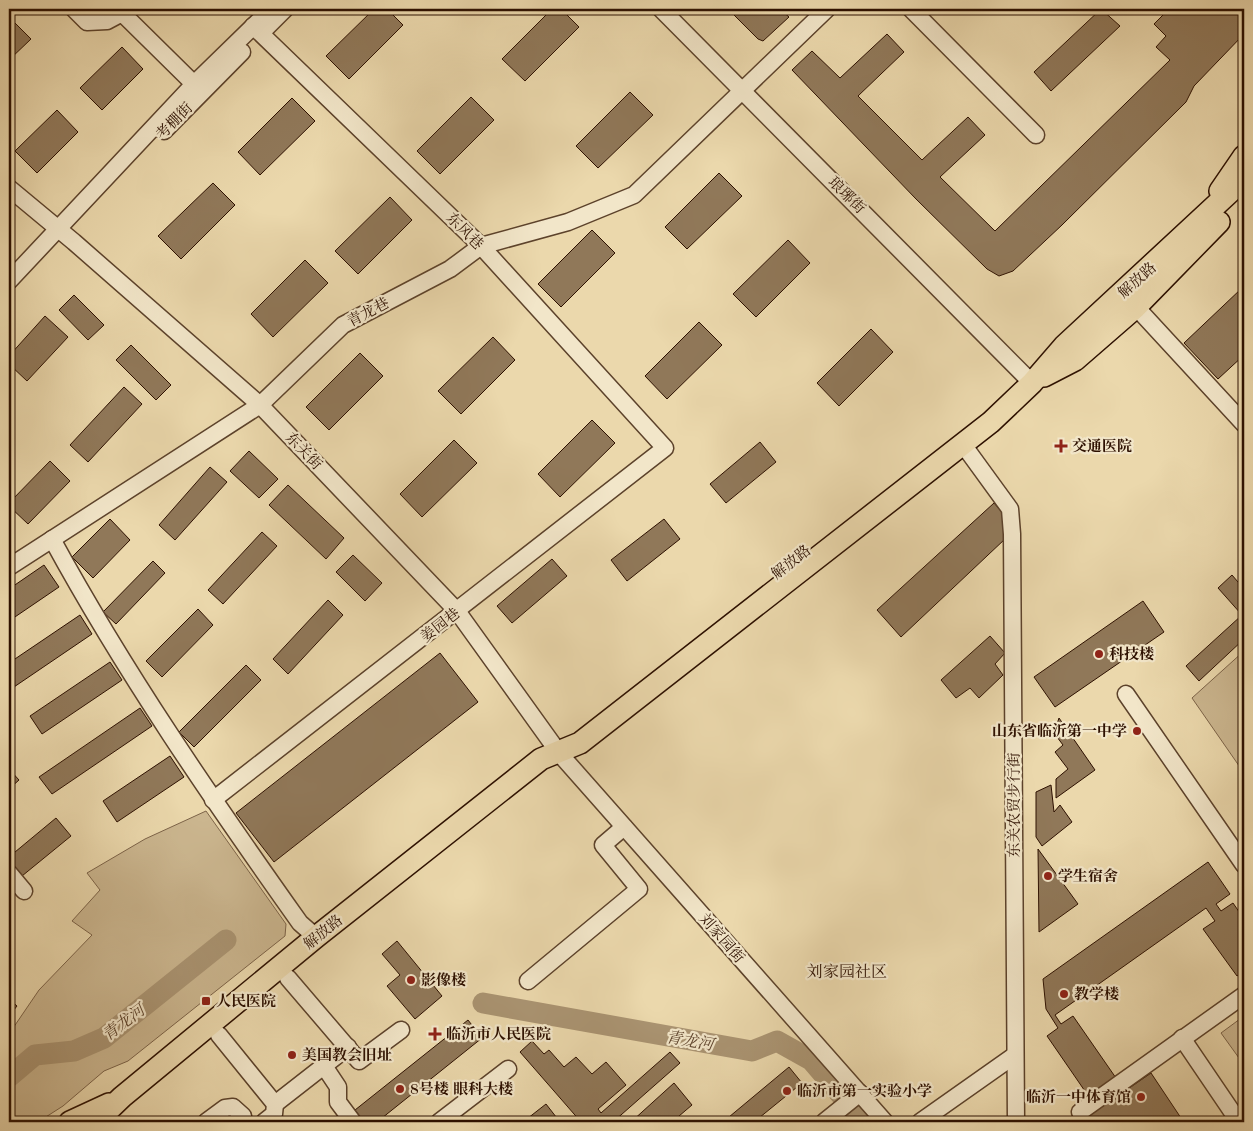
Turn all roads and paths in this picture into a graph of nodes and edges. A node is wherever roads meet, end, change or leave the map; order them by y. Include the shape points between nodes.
1 (74, 9) edge
2 (271, 9) edge
3 (285, 9) edge
4 (661, 9) edge
5 (827, 9) edge
6 (911, 9) edge
7 (257, 30) junction
8 (194, 84) junction
9 (741, 90) junction
10 (1036, 134) dead end
11 (1244, 156) edge
12 (9, 188) edge
13 (1244, 193) edge
14 (1203, 219) junction
15 (59, 229) junction
16 (481, 246) junction
17 (9, 281) edge
18 (1136, 307) junction
19 (1032, 383) junction
20 (260, 405) junction
21 (1244, 424) edge
22 (962, 443) junction
23 (665, 448) joint
24 (52, 539) junction
25 (9, 567) edge
26 (457, 612) junction
27 (1126, 694) dead end
28 (559, 753) junction
29 (213, 800) junction
30 (624, 827) junction
31 (1244, 865) edge
32 (9, 873) edge
33 (24, 891) dead end
34 (316, 937) junction
35 (288, 978) junction
36 (528, 980) dead end
37 (1244, 995) edge
38 (401, 1030) dead end
39 (219, 1035) junction
40 (1182, 1038) junction
41 (348, 1047) junction
42 (1015, 1055) junction
43 (324, 1066) junction
44 (508, 1069) dead end
45 (122, 1097) junction
46 (850, 1101) junction
47 (275, 1104) junction
48 (1080, 1112) dead end
49 (243, 1116) dead end
50 (456, 1117) edge
51 (109, 1121) edge
52 (70, 1122) edge
53 (206, 1122) edge
54 (264, 1122) edge
55 (353, 1122) edge
56 (439, 1122) edge
57 (824, 1122) edge
58 (884, 1122) edge
59 (920, 1122) edge
60 (1016, 1122) edge
61 (1240, 1122) edge

1 - 8 street via 87,22 107,21 122,13
2 - 7 street, 考棚街
3 - 7 street, 考棚街
4 - 9 street, 琅琊街
5 - 9 street, 青龙巷
6 - 10 street
7 - 8 street, 考棚街
7 - 15 street, 考棚街 via 78,217
7 - 16 street, 东风巷
8 - 15 street, 考棚街
9 - 16 street, 青龙巷 via 634,195 568,222
9 - 19 street, 琅琊街
11 - 14 main road
12 - 15 street, 东关街
13 - 14 main road, 解放路
13 - 18 main road, 解放路
14 - 19 main road, 解放路 via 1064,346
15 - 17 street, 考棚街
15 - 20 street, 东关街
16 - 20 street, 青龙巷 via 450,269 343,325
16 - 23 street, 东风巷
18 - 19 main road, 解放路 via 1075,360
18 - 21 street
19 - 22 main road, 解放路 via 991,422
19 - 28 main road, 解放路 via 983,410 573,734
20 - 24 street, 青龙巷
20 - 26 street, 东关街
22 - 28 main road, 解放路 via 580,743
22 - 42 street, 东关农贸步行街 via 1010,509
23 - 26 street, 姜园巷
24 - 25 street, 青龙巷
24 - 29 street via 93,615
26 - 28 street, 东关街
26 - 29 street, 姜园巷
27 - 31 street
28 - 30 street, 刘家园街
28 - 34 main road, 解放路 via 541,759
28 - 35 main road, 解放路 via 549,768
29 - 34 street via 300,923
30 - 36 street via 603,845 639,889
30 - 46 street, 刘家园街
32 - 33 street
34 - 45 main road, 解放路
35 - 39 main road, 解放路
35 - 41 street
37 - 40 street
38 - 41 street via 359,1061
39 - 47 street
39 - 51 main road, 解放路
40 - 48 street
40 - 61 street
41 - 43 street
42 - 59 street
42 - 60 street, 东关农贸步行街
43 - 47 street
43 - 55 street via 338,1087 338,1102
44 - 50 street
45 - 51 main road, 解放路
45 - 52 main road
46 - 57 street
46 - 58 street, 刘家园街
47 - 54 street via 274,1114
49 - 53 street via 233,1107 225,1108
50 - 56 street

